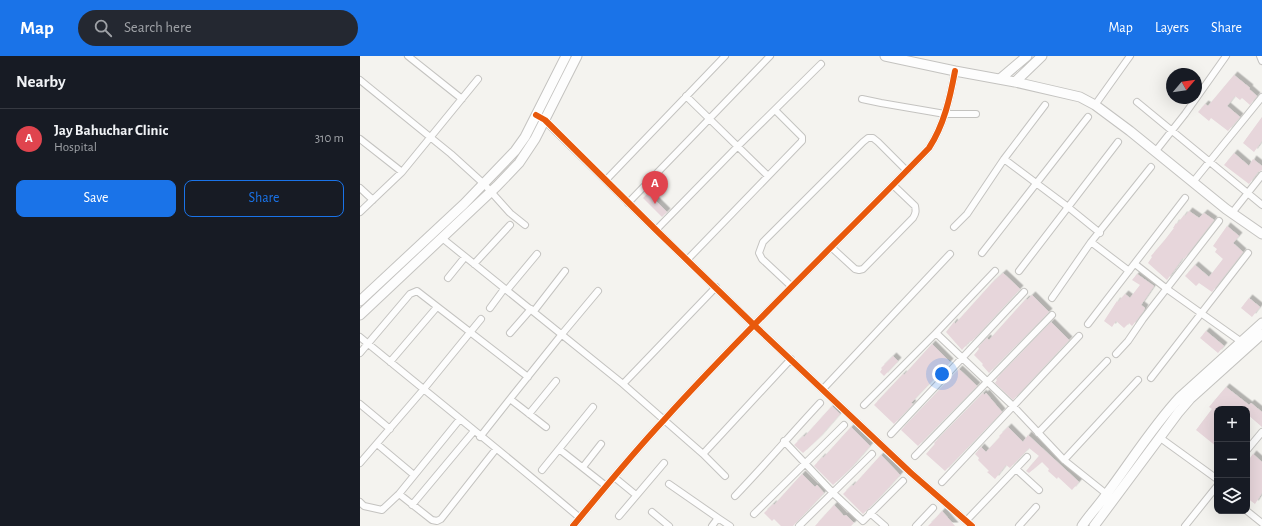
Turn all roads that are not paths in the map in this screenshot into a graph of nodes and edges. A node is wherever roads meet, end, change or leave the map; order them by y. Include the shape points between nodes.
1 (408, 56) edge
2 (566, 56) edge
3 (577, 56) edge
4 (725, 56) edge
5 (770, 56) edge
6 (885, 56) edge
7 (1027, 56) edge
8 (1042, 56) edge
9 (1130, 56) edge
10 (1226, 56) edge
11 (1260, 56) edge
12 (1262, 61) edge
13 (821, 64) dead end
14 (955, 71) junction
15 (478, 79) dead end
16 (1000, 79) junction
17 (360, 80) edge
18 (1015, 82) junction
19 (686, 96) junction
20 (1262, 96) edge
21 (462, 98) junction
22 (862, 99) dead end
23 (1136, 102) dead end
24 (1045, 105) dead end
25 (1095, 105) junction
26 (775, 110) junction
27 (945, 114) junction
28 (976, 114) dead end
29 (536, 115) junction
30 (1088, 117) dead end
31 (709, 118) junction
32 (545, 120) junction
33 (1172, 130) junction
34 (431, 137) junction
35 (360, 139) edge
36 (1118, 142) dead end
37 (738, 146) junction
38 (1155, 152) junction
39 (1004, 159) junction
40 (1210, 161) junction
41 (1151, 167) dead end
42 (907, 171) junction
43 (402, 172) junction
44 (1262, 175) edge
45 (768, 176) junction
46 (606, 180) junction
47 (1193, 182) junction
48 (1036, 183) junction
49 (484, 184) junction
50 (893, 185) junction
51 (360, 188) edge
52 (492, 191) junction
53 (1248, 193) junction
54 (1185, 198) dead end
55 (373, 200) junction
56 (628, 203) junction
57 (1262, 205) edge
58 (1068, 207) junction
59 (360, 212) edge
60 (1232, 213) junction
61 (1219, 221) dead end
62 (510, 225) dead end
63 (525, 225) dead end
64 (954, 227) dead end
65 (656, 230) junction
66 (1100, 233) junction
67 (1262, 234) edge
68 (442, 238) junction
69 (1091, 242) junction
70 (831, 247) junction
71 (982, 253) dead end
72 (1248, 253) dead end
73 (537, 254) dead end
74 (950, 254) dead end
75 (465, 257) junction
76 (687, 260) junction
77 (474, 264) junction
78 (1135, 264) junction
79 (565, 271) dead end
80 (995, 271) dead end
81 (1019, 271) dead end
82 (1129, 271) junction
83 (448, 278) dead end
84 (791, 286) junction
85 (716, 287) junction
86 (1167, 289) junction
87 (506, 290) junction
88 (598, 292) dead end
89 (1024, 292) dead end
90 (1052, 298) dead end
91 (360, 301) edge
92 (437, 307) junction
93 (490, 308) dead end
94 (532, 310) junction
95 (1201, 314) junction
96 (360, 315) edge
97 (1052, 315) dead end
98 (482, 319) dead end
99 (1262, 323) edge
100 (754, 324) junction
101 (1088, 324) dead end
102 (471, 333) junction
103 (936, 333) junction
104 (510, 334) dead end
105 (562, 334) junction
106 (1262, 334) edge
107 (1079, 336) dead end
108 (360, 337) edge
109 (367, 343) junction
110 (1245, 344) junction
111 (360, 353) edge
112 (1116, 354) dead end
113 (962, 358) junction
114 (791, 359) junction
115 (390, 362) junction
116 (1107, 362) dead end
117 (528, 377) junction
118 (1151, 378) dead end
119 (1138, 380) dead end
120 (556, 381) dead end
121 (988, 382) junction
122 (623, 384) junction
123 (823, 389) junction
124 (424, 390) junction
125 (510, 399) junction
126 (820, 403) dead end
127 (360, 404) edge
128 (864, 405) dead end
129 (1013, 406) junction
130 (593, 407) dead end
131 (530, 414) junction
132 (460, 419) junction
133 (664, 420) junction
134 (844, 425) dead end
135 (546, 428) dead end
136 (390, 429) junction
137 (474, 431) junction
138 (1262, 432) edge
139 (1038, 433) junction
140 (891, 434) dead end
141 (480, 436) junction
142 (1159, 437) junction
143 (784, 441) junction
144 (377, 444) junction
145 (601, 444) dead end
146 (1250, 446) edge
147 (496, 449) junction
148 (559, 449) junction
149 (703, 454) junction
150 (872, 454) dead end
151 (915, 456) dead end
152 (1027, 457) dead end
153 (1064, 460) junction
154 (805, 462) junction
155 (360, 463) edge
156 (664, 463) dead end
157 (583, 467) junction
158 (1016, 469) junction
159 (542, 470) dead end
160 (414, 475) junction
161 (725, 476) dead end
162 (614, 477) junction
163 (1216, 478) edge
164 (903, 481) dead end
165 (942, 482) dead end
166 (669, 484) dead end
167 (606, 486) junction
168 (1039, 490) dead end
169 (1214, 491) edge
170 (833, 493) junction
171 (399, 494) junction
172 (636, 495) junction
173 (735, 496) dead end
174 (1110, 497) junction
175 (360, 502) edge
176 (412, 505) junction
177 (1036, 507) dead end
178 (933, 508) dead end
179 (652, 512) dead end
180 (870, 513) junction
181 (1250, 513) edge
182 (754, 514) dead end
183 (619, 516) dead end
184 (580, 518) junction
185 (718, 518) junction
186 (966, 521) junction
187 (1262, 522) edge
188 (860, 524) edge
189 (1097, 525) edge
190 (573, 526) edge
191 (670, 526) edge
192 (712, 526) edge
193 (730, 526) edge
194 (799, 526) edge
195 (885, 526) edge
196 (916, 526) edge
197 (972, 526) edge
198 (1019, 526) edge
199 (1082, 526) edge
200 (1185, 526) edge

1 - 21 street
2 - 29 street
3 - 32 street
4 - 19 street
5 - 31 street
6 - 14 street
7 - 16 street
8 - 18 street
9 - 25 street
10 - 33 street
11 - 12 street
13 - 26 street
14 - 16 street
14 - 27 street
15 - 21 street
16 - 18 street
17 - 34 street
18 - 25 street via 1072,94
19 - 31 street
19 - 46 street
20 - 40 street
21 - 34 street
22 - 27 street
23 - 33 street
24 - 39 street
25 - 38 street
26 - 37 street
26 - 45 street via 799,133 802,141
27 - 28 street
27 - 42 street via 929,148
29 - 32 street
29 - 49 street via 521,144
30 - 48 street
31 - 37 street
31 - 56 street
32 - 46 street
32 - 52 street via 523,157
33 - 38 street
33 - 40 street
34 - 43 street
34 - 49 street
35 - 43 street
36 - 58 street
37 - 45 street
37 - 65 street
38 - 47 street
39 - 48 street
39 - 64 street via 967,214
40 - 47 street
40 - 53 street
41 - 66 street
42 - 50 street
42 - 84 street via 873,138 863,142 763,242 760,248 762,259
43 - 55 street
44 - 53 street
45 - 76 street
46 - 56 street
47 - 60 street
48 - 58 street
48 - 71 street
49 - 52 street
49 - 91 street
50 - 70 street
50 - 70 street via 915,206 915,214 863,269 855,269
51 - 55 street
52 - 63 street via 510,213
52 - 68 street
53 - 57 street
53 - 60 street
54 - 78 street
55 - 59 street
56 - 65 street
58 - 66 street
58 - 81 street
60 - 67 street
61 - 86 street
62 - 77 street
65 - 76 street
66 - 69 street
68 - 75 street
68 - 96 street
69 - 82 street
69 - 90 street
70 - 84 street
72 - 95 street
73 - 87 street
74 - 123 street
75 - 77 street
75 - 83 street
76 - 85 street
77 - 87 street
78 - 82 street
78 - 86 street
79 - 94 street
80 - 103 street
82 - 101 street
84 - 100 street
85 - 100 street
85 - 122 street
86 - 95 street
86 - 112 street
87 - 93 street
87 - 94 street
88 - 105 street
89 - 113 street
92 - 102 street
92 - 109 street via 417,291 413,292
92 - 115 street
94 - 104 street
94 - 105 street
95 - 110 street
95 - 118 street
97 - 121 street
98 - 102 street
99 - 110 street
100 - 114 street
100 - 133 street
102 - 117 street
102 - 124 street
103 - 113 street
103 - 128 street
105 - 117 street
105 - 122 street
106 - 110 street
107 - 129 street
108 - 109 street
109 - 111 street
109 - 115 street
110 - 142 street via 1190,399
110 - 174 street via 1169,409 1149,434
113 - 121 street
113 - 140 street
114 - 123 street
114 - 149 street
115 - 124 street
116 - 139 street
117 - 125 street
119 - 153 street
120 - 131 street
121 - 129 street
121 - 151 street
122 - 133 street
123 - 186 street via 911,473
124 - 132 street
124 - 136 street
125 - 131 street
125 - 141 street
126 - 143 street
127 - 136 street
129 - 139 street
129 - 165 street
130 - 148 street
131 - 135 street
132 - 137 street
132 - 160 street
133 - 149 street
133 - 162 street
134 - 154 street
136 - 144 street
137 - 141 street
137 - 176 street
138 - 146 street
139 - 153 street
141 - 147 street
142 - 163 street
142 - 174 street
143 - 154 street
143 - 173 street
144 - 155 street
144 - 160 street
145 - 157 street
147 - 176 street via 441,519 432,520
147 - 184 street
148 - 157 street
148 - 159 street
149 - 161 street
150 - 170 street
152 - 158 street
153 - 174 street
154 - 170 street
154 - 182 street
156 - 172 street
157 - 167 street
158 - 168 street
158 - 186 street
160 - 171 street
162 - 167 street
162 - 172 street
164 - 180 street
166 - 185 street
167 - 184 street
169 - 200 street
170 - 188 street
170 - 194 street
171 - 175 street via 382,510 364,506
171 - 176 street
172 - 183 street
174 - 189 street
174 - 199 street
177 - 198 street
178 - 196 street
179 - 191 street
180 - 188 street
180 - 195 street
181 - 187 street
184 - 190 street
185 - 192 street
185 - 193 street
186 - 197 street

